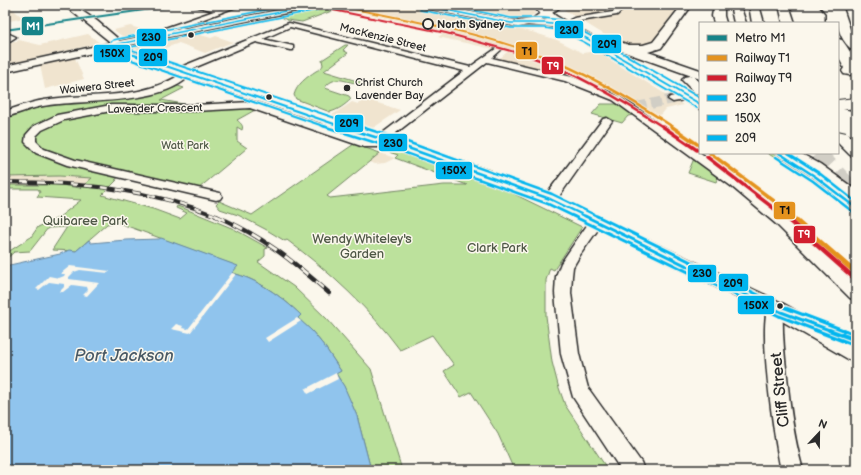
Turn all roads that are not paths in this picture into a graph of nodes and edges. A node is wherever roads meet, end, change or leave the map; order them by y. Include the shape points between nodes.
1 (68, 5) edge
2 (195, 5) edge
3 (238, 5) edge
4 (316, 5) edge
5 (421, 5) edge
6 (624, 5) edge
7 (687, 5) edge
8 (720, 5) edge
9 (735, 5) edge
10 (740, 5) edge
11 (775, 5) edge
12 (784, 5) edge
13 (836, 5) edge
14 (756, 6) edge
15 (823, 6) edge
16 (549, 7) edge
17 (221, 11) junction
18 (720, 22) edge
19 (740, 22) edge
20 (745, 22) edge
21 (758, 22) edge
22 (778, 22) edge
23 (789, 22) edge
24 (822, 22) edge
25 (832, 22) edge
26 (525, 23) junction
27 (289, 25) joint
28 (574, 25) junction
29 (672, 26) junction
30 (170, 34) junction
31 (255, 38) junction
32 (616, 44) junction
33 (114, 45) junction
34 (839, 45) edge
35 (856, 47) edge
36 (290, 48) dead end
37 (498, 50) dead end
38 (856, 50) edge
39 (856, 58) edge
40 (486, 59) junction
41 (839, 61) edge
42 (676, 66) junction
43 (5, 69) edge
44 (471, 70) junction
45 (183, 72) junction
46 (853, 76) edge
47 (696, 80) edge
48 (686, 95) edge
49 (699, 103) edge
50 (839, 103) edge
51 (856, 103) edge
52 (5, 114) edge
53 (839, 116) edge
54 (607, 121) dead end
55 (848, 131) edge
56 (380, 139) junction
57 (856, 151) edge
58 (781, 154) edge
59 (791, 154) edge
60 (802, 154) edge
61 (856, 159) edge
62 (812, 160) edge
63 (856, 187) edge
64 (216, 196) dead end
65 (550, 199) junction
66 (856, 200) edge
67 (856, 208) edge
68 (597, 221) junction
69 (856, 294) edge
70 (778, 310) junction
71 (856, 340) edge
72 (856, 354) edge
73 (633, 470) edge
74 (792, 470) edge

1 - 33 street via 104,31 114,40
2 - 17 street
3 - 17 street
4 - 30 street
5 - 26 main road
6 - 28 street via 615,14
7 - 29 main road
8 - 18 main road
9 - 19 main road
10 - 20 main road
11 - 22 main road
12 - 23 main road
13 - 35 main road via 844,30
14 - 21 main road
15 - 24 main road
15 - 25 main road via 832,12
16 - 26 main road via 538,20
16 - 28 main road via 552,18
16 - 47 main road via 630,57
17 - 30 street via 168,30
26 - 28 main road
27 - 31 street, Waiwera Street
27 - 44 street, MacKenzie Street
28 - 32 main road
28 - 48 main road
29 - 32 main road via 652,48 636,49
29 - 42 main road via 674,27 668,37 668,48
30 - 33 street
31 - 36 street
31 - 45 street, Waiwera Street
32 - 42 main road
33 - 43 street
33 - 45 street via 116,50
34 - 46 main road
37 - 40 street
38 - 39 street
40 - 44 street
40 - 69 street via 577,81 598,88 634,108 771,213
41 - 46 main road
42 - 47 main road
44 - 56 street
45 - 52 street, Waiwera Street via 180,80 155,91 43,104
45 - 56 street
47 - 48 main road
48 - 49 main road
50 - 51 street, bridge
53 - 55 main road, bridge
54 - 65 street
55 - 57 main road
55 - 61 main road
56 - 64 street, Lavender Crescent via 376,144 368,145 251,105 112,108 61,117 38,128 31,136 31,142 40,151 71,163
56 - 65 street
58 - 67 street via 812,174
59 - 62 main road
60 - 62 main road
62 - 63 main road
62 - 66 main road
65 - 68 street
68 - 70 street
68 - 73 street via 575,252 564,276 570,354 580,392
70 - 71 street
70 - 72 street
70 - 74 street, Cliff Street via 773,324 780,409

